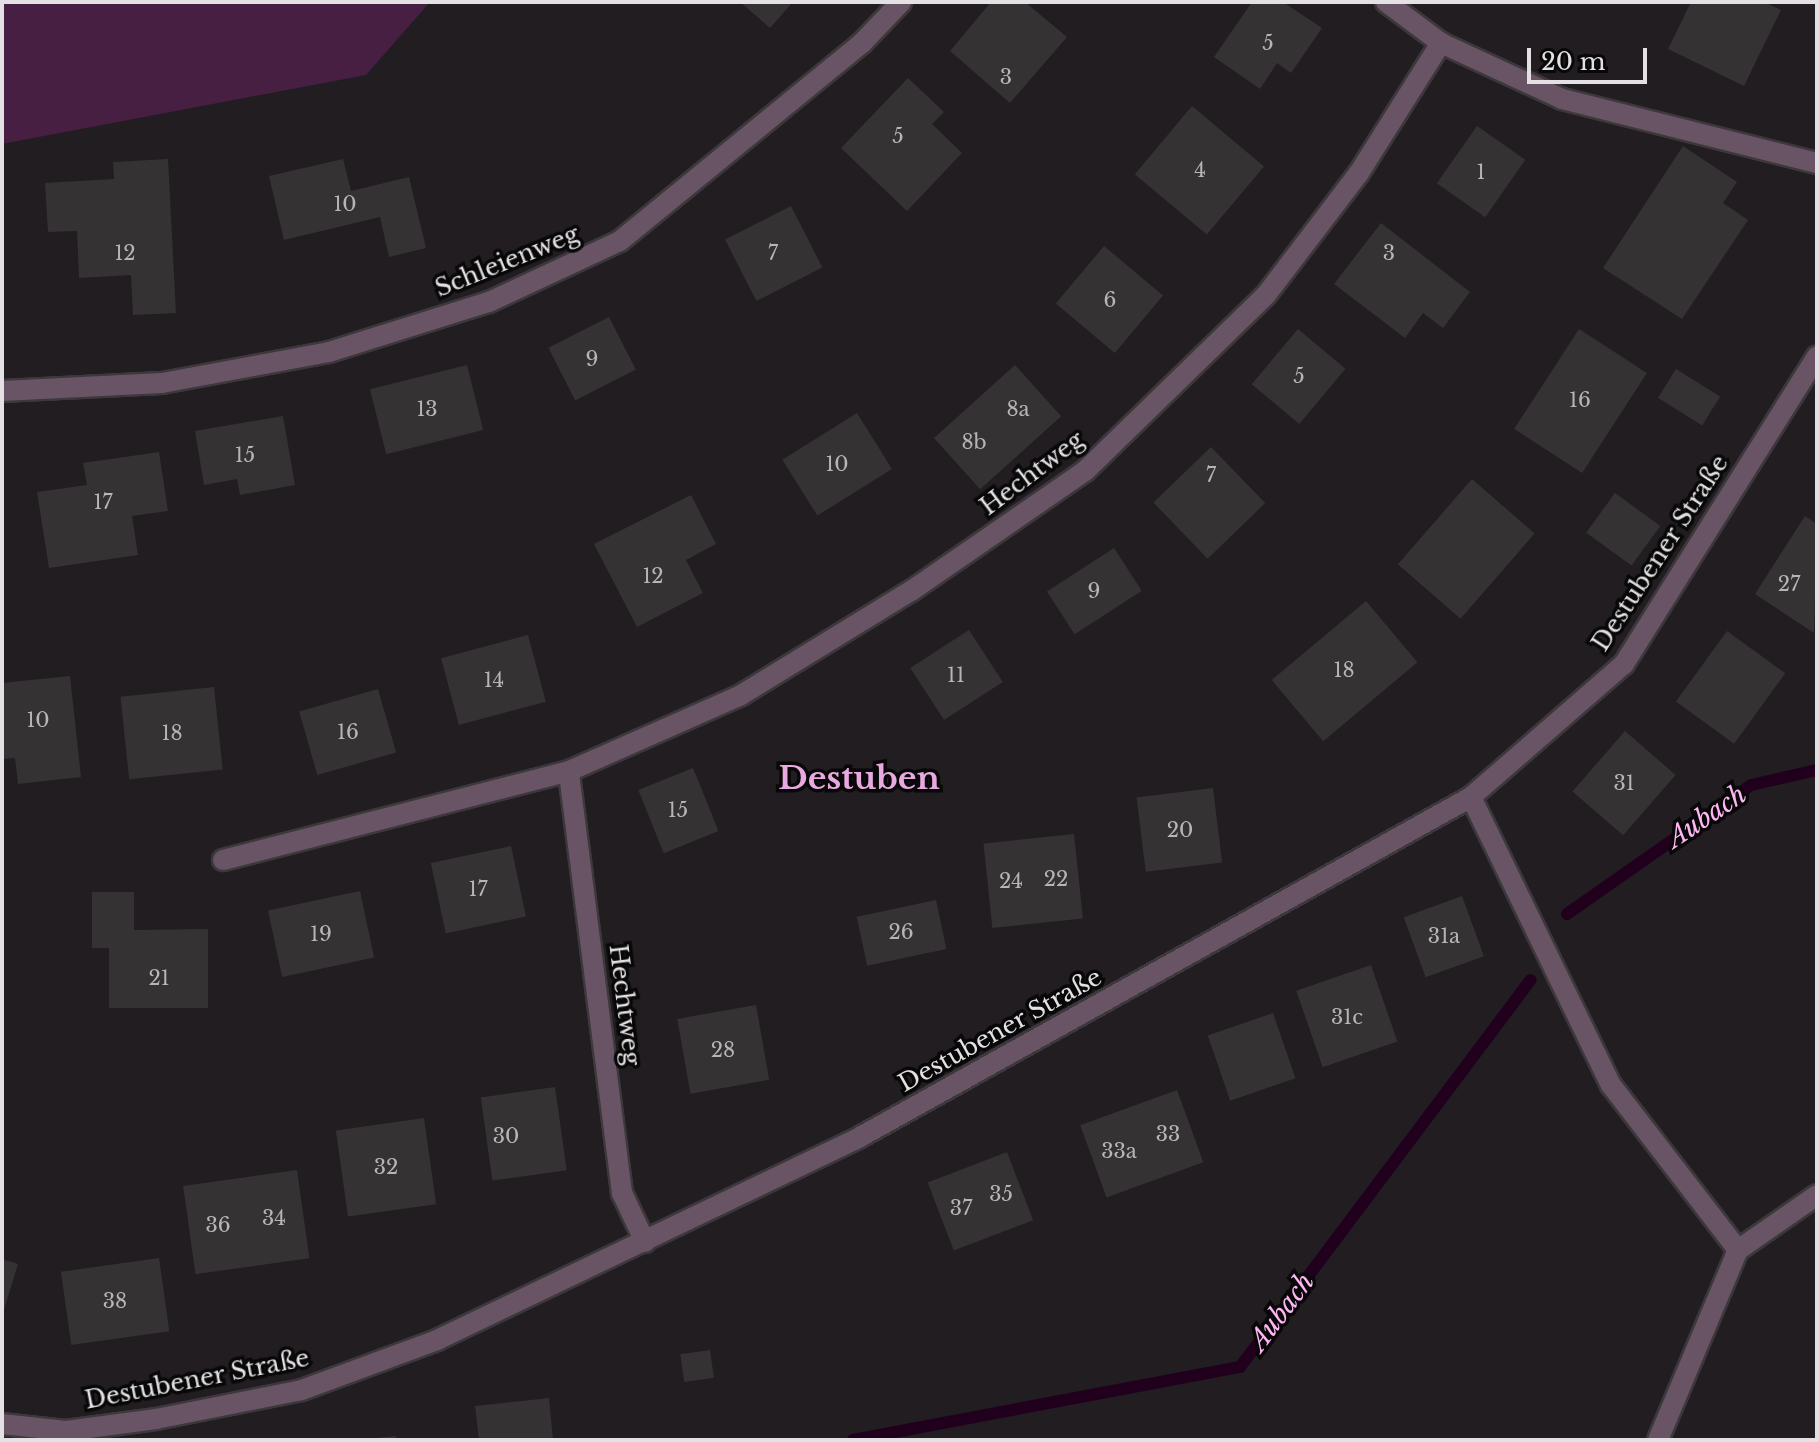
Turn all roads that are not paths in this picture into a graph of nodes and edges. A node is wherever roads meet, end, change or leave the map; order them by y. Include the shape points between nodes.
1 (901, 2) edge
2 (1386, 2) edge
3 (1441, 43) junction
4 (1817, 163) edge
5 (1817, 356) edge
6 (2, 391) edge
7 (569, 771) junction
8 (1471, 797) junction
9 (223, 860) dead end
10 (1817, 1195) edge
11 (645, 1242) junction
12 (1738, 1250) junction
13 (2, 1424) edge
14 (1658, 1440) edge

1 - 6 street, Schleienweg via 862,43 620,241 489,302 329,352 177,380
2 - 3 street
3 - 4 street via 1562,99
3 - 7 street, Hechtweg via 1359,173 1266,295 1085,471 911,591 741,695
5 - 8 street, Destubener Straße via 1624,664
7 - 9 street, Hechtweg
7 - 11 street, Hechtweg via 622,1193
8 - 11 street, Destubener Straße via 860,1137
8 - 12 street via 1611,1085
10 - 12 street
11 - 13 street, Destubener Straße via 437,1340 302,1390 66,1431
12 - 14 street

